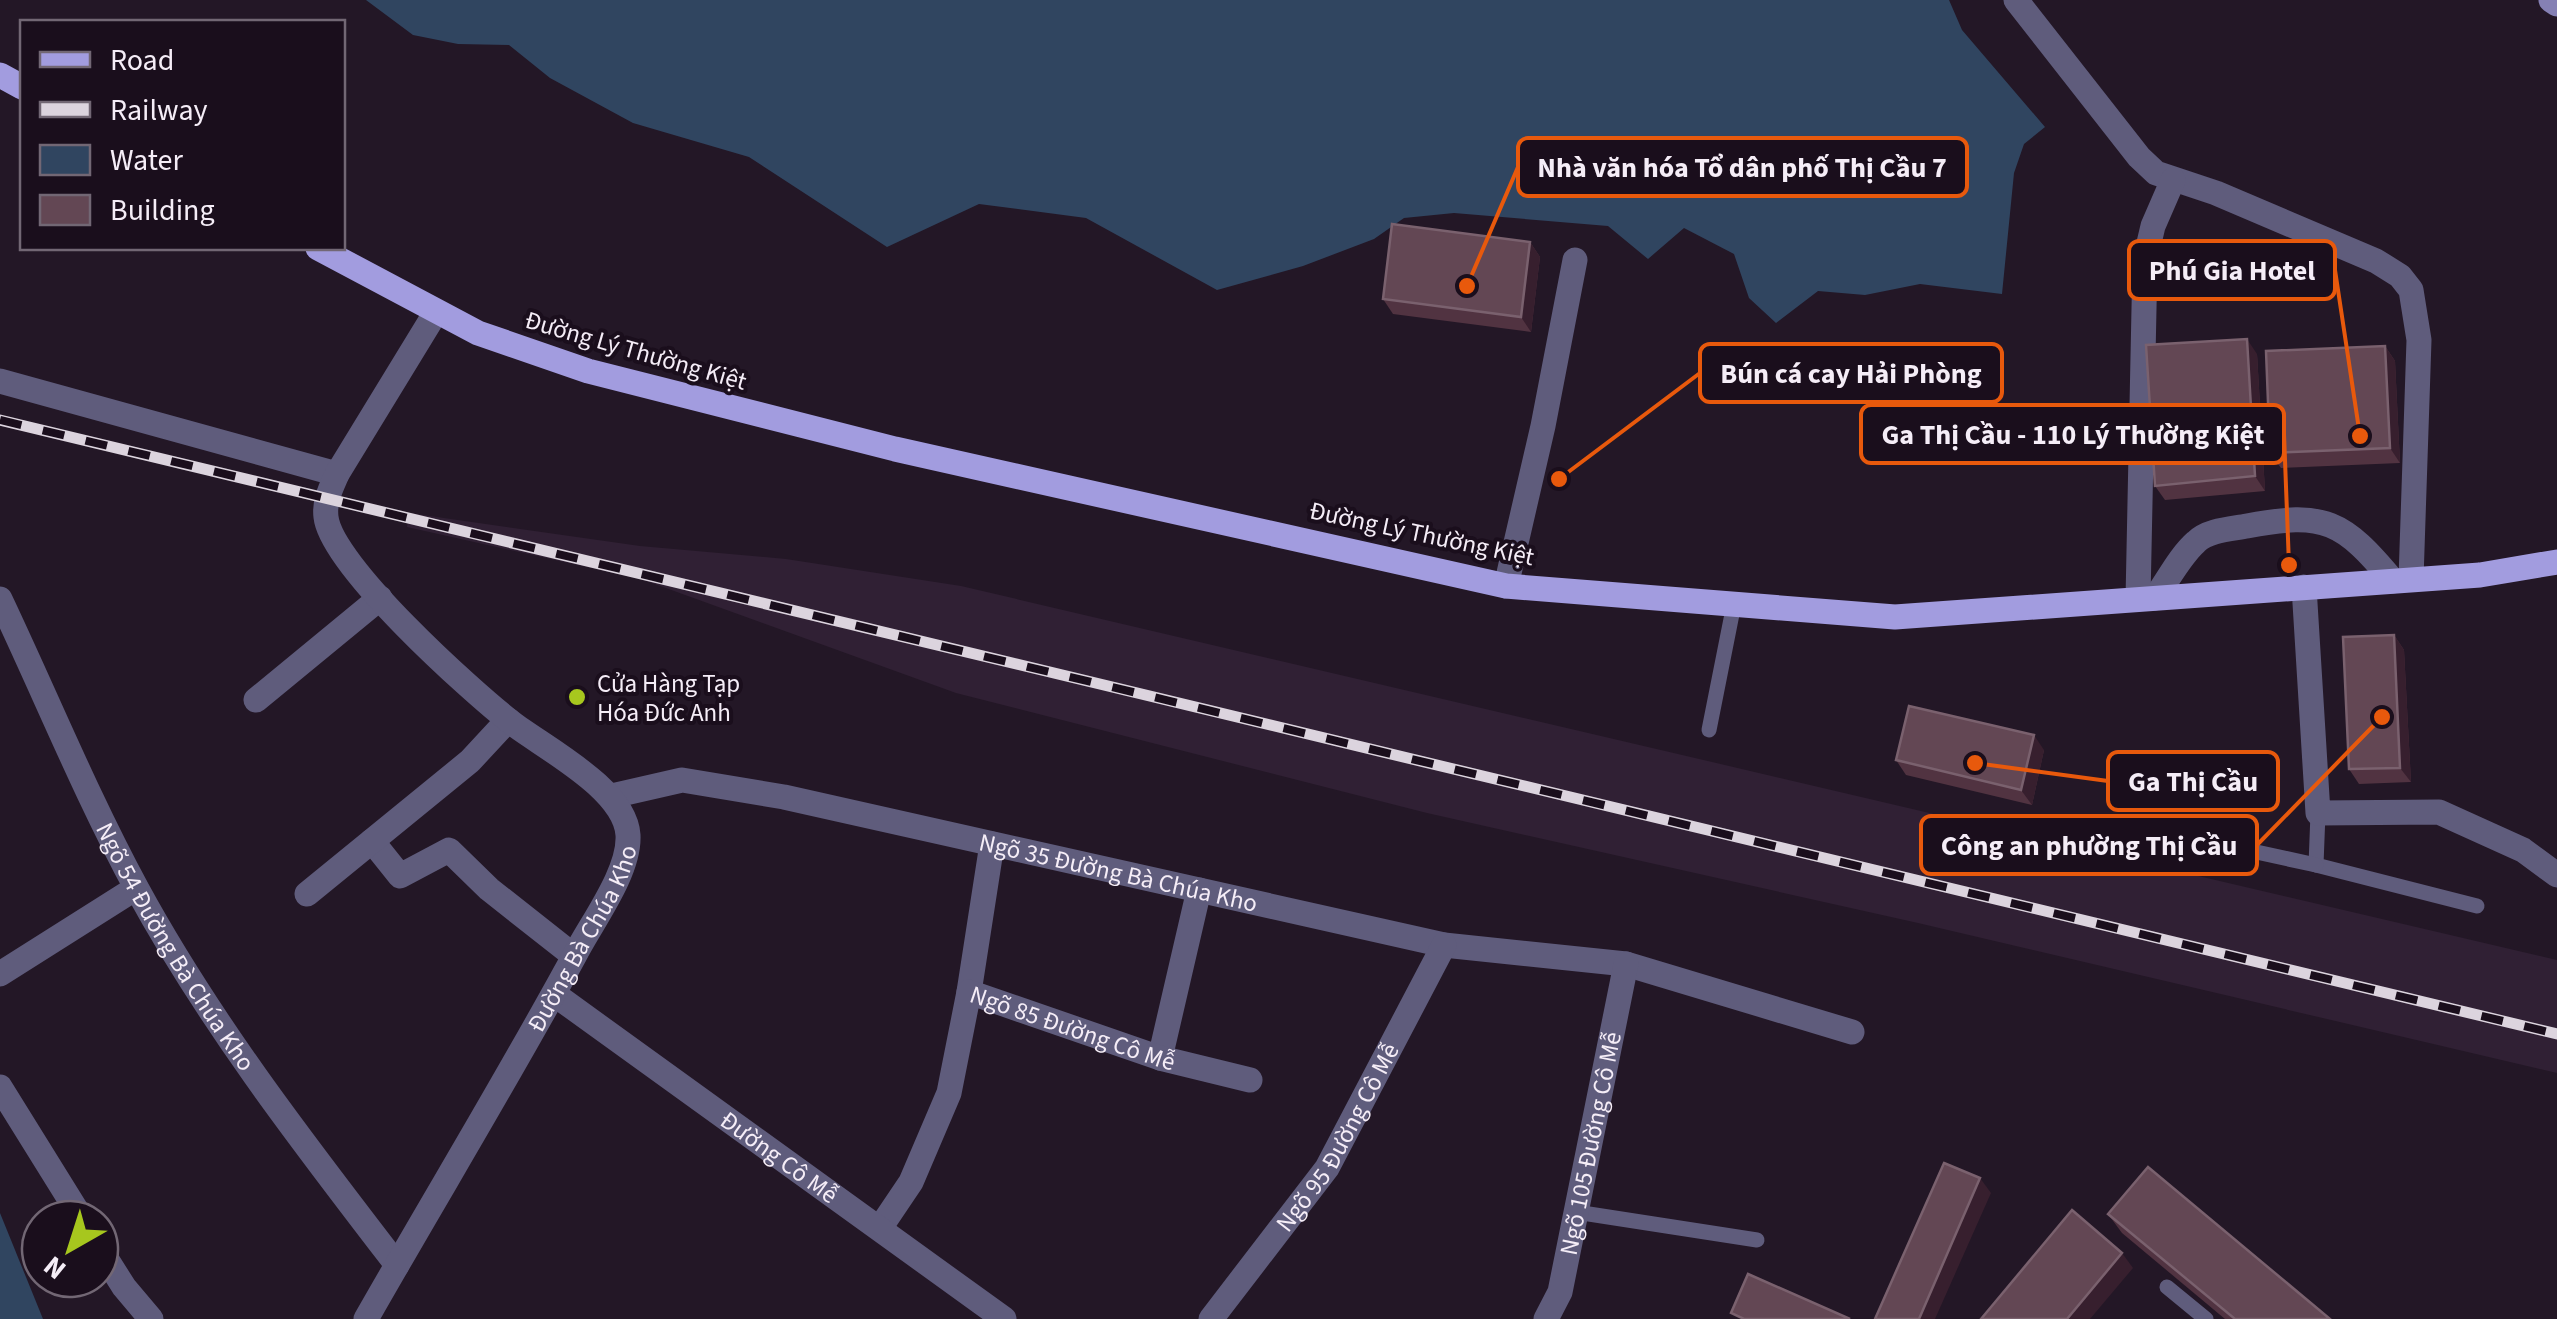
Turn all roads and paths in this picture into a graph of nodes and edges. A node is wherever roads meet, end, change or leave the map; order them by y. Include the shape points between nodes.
1 (2016, 0) edge
2 (2173, 180) junction
3 (322, 250) edge
4 (1574, 260) dead end
5 (436, 312) junction
6 (0, 381) edge
7 (338, 474) junction
8 (2557, 562) edge
9 (2402, 580) junction
10 (1506, 586) junction
11 (2304, 587) junction
12 (380, 598) junction
13 (2147, 599) junction
14 (0, 600) edge
15 (1734, 604) junction
16 (256, 700) dead end
17 (508, 720) junction
18 (1708, 730) dead end
19 (612, 796) junction
20 (2318, 813) junction
21 (2152, 829) dead end
22 (372, 841) junction
23 (992, 844) junction
24 (2316, 865) junction
25 (2557, 875) edge
26 (136, 888) junction
27 (1199, 890) junction
28 (307, 894) dead end
29 (2478, 906) dead end
30 (1444, 945) junction
31 (574, 956) junction
32 (1626, 964) junction
33 (0, 974) edge
34 (969, 992) junction
35 (554, 994) junction
36 (1852, 1032) dead end
37 (1160, 1058) junction
38 (1250, 1080) dead end
39 (0, 1087) edge
40 (70, 1199) edge
41 (1576, 1212) junction
42 (880, 1228) junction
43 (1757, 1240) dead end
44 (397, 1265) junction
45 (120, 1281) edge
46 (2167, 1287) edge
47 (151, 1319) edge
48 (366, 1319) edge
49 (1004, 1319) edge
50 (1212, 1319) edge
51 (1546, 1319) edge
52 (2206, 1319) edge

1 - 2 street via 2139,157
2 - 9 street via 2376,261 2412,290 2420,340
2 - 13 street via 2145,260
3 - 5 main road, Đường Lý Thường Kiệt
4 - 10 street
5 - 7 street
5 - 10 main road, Đường Lý Thường Kiệt via 522,350 683,398
6 - 7 street
7 - 12 street via 326,520 344,557
8 - 9 main road, Đường Lý Thường Kiệt
9 - 11 main road, Đường Lý Thường Kiệt
9 - 13 street via 2342,528 2280,520 2197,540
10 - 15 main road, Đường Lý Thường Kiệt
11 - 13 main road, Đường Lý Thường Kiệt
11 - 20 street
12 - 16 street
12 - 17 street
13 - 15 main road, Đường Lý Thường Kiệt via 1896,617
14 - 26 street, Ngõ 54 Đường Bà Chúa Kho
15 - 18 lane
17 - 19 street
17 - 22 street via 470,761
19 - 23 street, Ngõ 35 Đường Bà Chúa Kho via 682,780
19 - 31 street, Đường Bà Chúa Kho via 628,830 627,859
20 - 24 lane
20 - 25 street via 2439,812 2523,850
21 - 24 lane
22 - 28 street
22 - 31 street via 400,876 449,850
23 - 27 street, Ngõ 35 Đường Bà Chúa Kho
23 - 34 street
24 - 29 lane
26 - 33 street
26 - 44 street, Ngõ 54 Đường Bà Chúa Kho via 279,1112
27 - 30 street, Ngõ 35 Đường Bà Chúa Kho
27 - 37 street
30 - 32 street, Ngõ 35 Đường Bà Chúa Kho
30 - 50 street, Ngõ 95 Đường Cô Mễ via 1327,1168
31 - 35 street, Đường Bà Chúa Kho
32 - 36 street, Ngõ 35 Đường Bà Chúa Kho
32 - 41 street, Ngõ 105 Đường Cô Mễ
34 - 37 street, Ngõ 85 Đường Cô Mễ
34 - 42 street, Ngõ 85 Đường Cô Mễ via 950,1093 911,1182
35 - 42 street, Đường Cô Mễ
35 - 44 street, Đường Bà Chúa Kho
37 - 38 street, Ngõ 85 Đường Cô Mễ
39 - 40 street
41 - 43 lane
41 - 51 street, Ngõ 105 Đường Cô Mễ via 1560,1292
42 - 49 street, Đường Cô Mễ
44 - 48 street, Đường Bà Chúa Kho
45 - 47 street
46 - 52 lane

